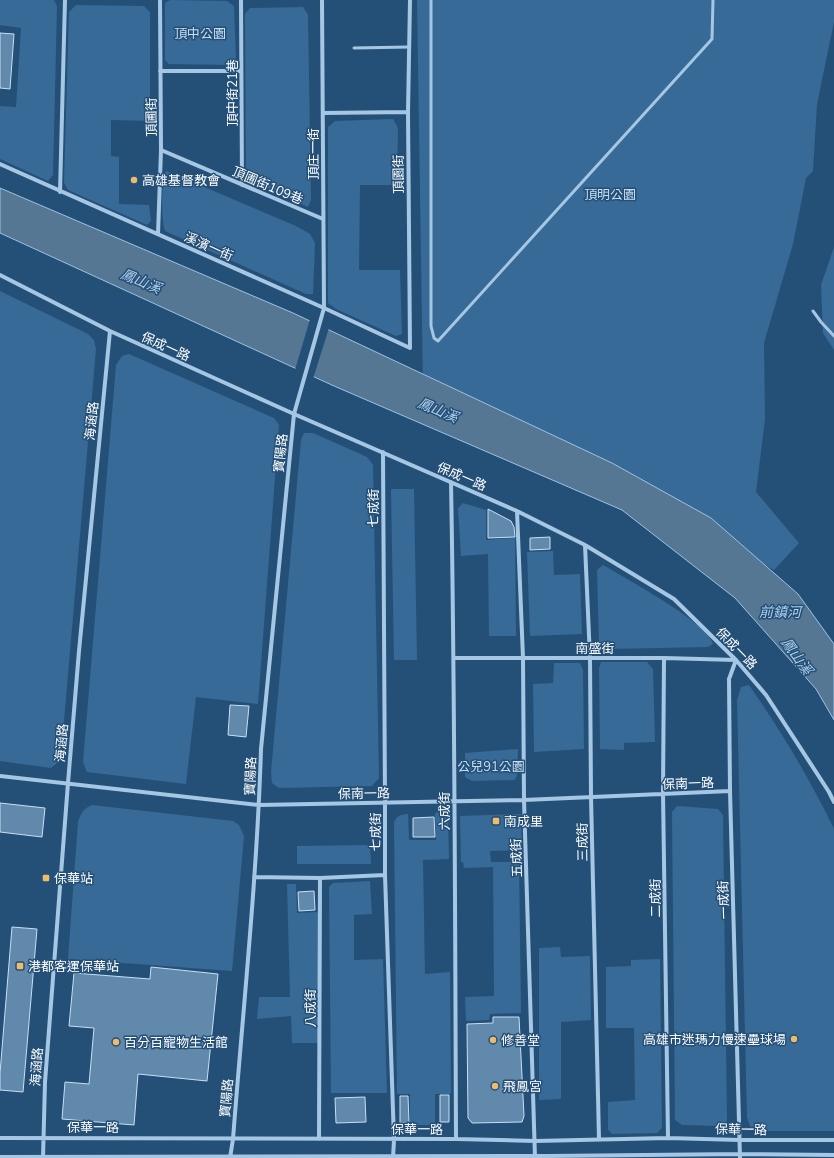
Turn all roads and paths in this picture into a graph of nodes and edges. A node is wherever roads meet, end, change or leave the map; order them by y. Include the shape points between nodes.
1 (65, 0) edge
2 (160, 0) edge
3 (241, 0) edge
4 (322, 0) edge
5 (410, 0) edge
6 (431, 0) edge
7 (713, 0) edge
8 (409, 47) junction
9 (354, 48) dead end
10 (160, 71) junction
11 (242, 71) junction
12 (408, 112) junction
13 (322, 113) junction
14 (161, 150) junction
15 (0, 164) edge
16 (242, 185) junction
17 (60, 192) junction
18 (323, 219) junction
19 (158, 234) junction
20 (0, 276) edge
21 (324, 308) junction
22 (814, 311) dead end
23 (110, 331) junction
24 (834, 336) edge
25 (410, 348) joint
26 (294, 414) junction
27 (383, 452) junction
28 (451, 482) junction
29 (517, 511) junction
30 (585, 545) junction
31 (454, 658) junction
32 (523, 658) junction
33 (590, 658) junction
34 (664, 658) junction
35 (736, 660) junction
36 (0, 776) edge
37 (68, 783) junction
38 (730, 791) junction
39 (663, 794) junction
40 (591, 797) junction
41 (524, 800) junction
42 (385, 802) junction
43 (454, 802) junction
44 (834, 802) edge
45 (260, 805) junction
46 (384, 875) junction
47 (254, 877) junction
48 (320, 878) junction
49 (43, 1137) junction
50 (0, 1138) edge
51 (233, 1138) junction
52 (668, 1138) junction
53 (319, 1139) junction
54 (456, 1139) junction
55 (599, 1139) junction
56 (394, 1140) junction
57 (740, 1140) junction
58 (834, 1140) edge
59 (535, 1141) junction
60 (834, 1155) edge
61 (740, 1156) edge
62 (0, 1157) edge
63 (43, 1157) edge
64 (318, 1157) edge
65 (393, 1157) edge
66 (469, 1157) edge
67 (535, 1157) edge
68 (230, 1158) edge

1 - 17 street
2 - 10 street, 頂圃街
3 - 11 street, 頂中街21巷
4 - 13 street, 頂庄一街
5 - 8 street, 頂園街
6 - 7 lane via 431,326 434,338 438,342 712,39
8 - 9 lane
8 - 12 street, 頂園街
10 - 11 street
10 - 14 street, 頂圃街
11 - 16 street, 頂中街21巷
12 - 13 street
12 - 25 street, 頂園街
13 - 18 street, 頂庄一街
14 - 16 street, 頂圃街109巷
14 - 19 street, 頂圃街
15 - 17 street, 溪濱一街
16 - 18 street, 頂圃街109巷
17 - 19 street, 溪濱一街
18 - 21 street, 頂庄一街
19 - 21 street, 溪濱一街
20 - 23 street, 保成一路
21 - 25 street, 溪濱一街
21 - 26 street, 寶陽路
22 - 24 lane
23 - 26 street, 保成一路
23 - 37 street, 海涵路
26 - 27 street, 保成一路
26 - 45 street, 寶陽路 via 261,749
27 - 28 street, 保成一路
27 - 42 street, 七成街
28 - 29 street, 保成一路
28 - 31 street, 六成街
29 - 30 street, 保成一路
29 - 32 street, 五成街
30 - 33 street, 三成街
30 - 35 street, 保成一路 via 674,599
31 - 32 street, 南盛街
31 - 43 street, 六成街
32 - 33 street, 南盛街
32 - 41 street, 五成街
33 - 34 street, 南盛街
33 - 40 street, 三成街
34 - 35 street, 南盛街
34 - 39 street, 二成街
35 - 38 street, 一成街 via 729,679
35 - 44 street, 保成一路 via 766,695
36 - 37 street, 保南一路
37 - 45 street, 保南一路
37 - 49 street, 海涵路
38 - 39 street, 保南一路
38 - 57 street, 一成街
39 - 40 street, 保南一路
39 - 52 street, 二成街
40 - 41 street, 保南一路
40 - 55 street, 三成街
41 - 43 street, 保南一路
41 - 59 street, 五成街
42 - 43 street, 保南一路
42 - 45 street, 保南一路
42 - 46 street, 七成街
43 - 54 street, 六成街
45 - 47 street, 寶陽路
46 - 48 street
46 - 56 street, 七成街
47 - 48 street
47 - 51 street, 寶陽路
48 - 53 street, 八成街
49 - 50 street, 保華一路
49 - 51 street, 保華一路
49 - 63 street, 海涵路
51 - 53 street, 保華一路
51 - 68 street, 寶陽路
52 - 55 street, 保華一路
52 - 57 street, 保華一路
53 - 56 street, 保華一路
54 - 56 street, 保華一路
54 - 59 street, 保華一路
55 - 59 street, 保華一路
56 - 65 street, 七成街
57 - 58 street, 保華一路
57 - 61 street, 一成街
59 - 67 street, 五成街
60 - 61 street, 保華一路
61 - 67 street, 保華一路
62 - 63 street, 保華一路
63 - 68 street, 保華一路
64 - 65 street, 保華一路
64 - 68 street, 保華一路
65 - 66 street, 保華一路
66 - 67 street, 保華一路

